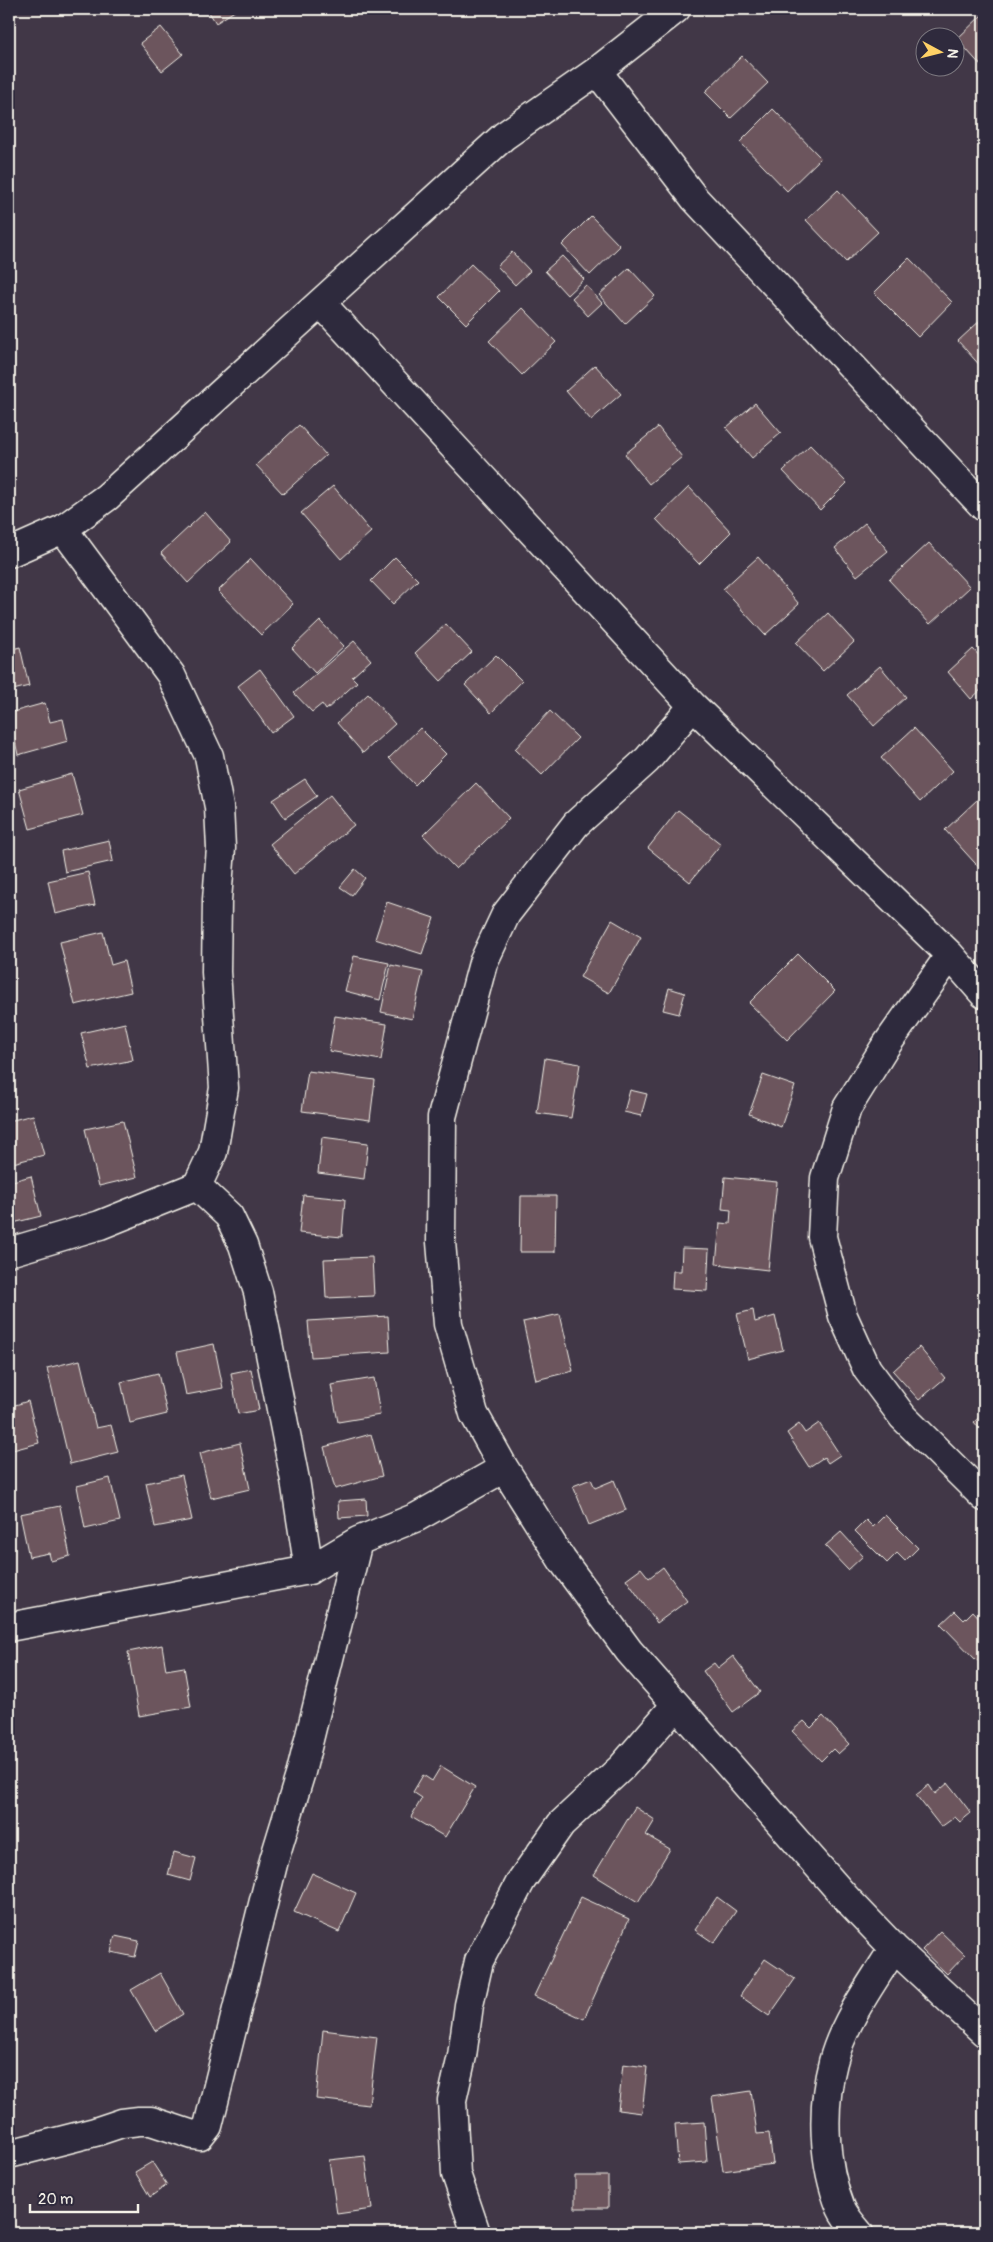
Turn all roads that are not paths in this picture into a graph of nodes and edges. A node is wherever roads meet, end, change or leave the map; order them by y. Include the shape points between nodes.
1 (676, 9) edge
2 (597, 71) junction
3 (321, 303) junction
4 (984, 507) edge
5 (63, 529) junction
6 (9, 553) edge
7 (693, 706) junction
8 (950, 955) junction
9 (984, 994) edge
10 (197, 1186) junction
11 (9, 1252) edge
12 (504, 1468) junction
13 (984, 1497) edge
14 (358, 1541) junction
15 (309, 1570) junction
16 (9, 1627) edge
17 (675, 1706) junction
18 (894, 1948) junction
19 (984, 2032) edge
20 (9, 2154) edge
21 (476, 2233) edge
22 (859, 2233) edge

1 - 2 street
2 - 3 street via 504,136
2 - 4 street via 695,199
3 - 5 street via 106,498
3 - 7 street
5 - 6 street
5 - 10 street via 171,675 209,756 219,807 221,848 216,972 224,1088 213,1152
7 - 8 street
7 - 12 street via 647,760 576,824 506,914 483,963 456,1060 442,1117 441,1144 441,1242 448,1324 474,1414
8 - 9 street
8 - 13 street via 847,1108 825,1178 822,1238 844,1316 867,1369 904,1417
10 - 11 street via 100,1225
10 - 15 street via 229,1216 243,1245 258,1292
12 - 14 street via 417,1517
12 - 17 street via 562,1560 629,1651
14 - 15 street
14 - 20 street via 208,2126 200,2136 193,2136 151,2121 122,2123
15 - 16 street
17 - 18 street
17 - 21 street via 622,1767 561,1824 521,1881 479,1961 452,2100 456,2174
18 - 19 street
18 - 22 street via 854,2012 833,2061 827,2100 826,2153 831,2174 842,2210

